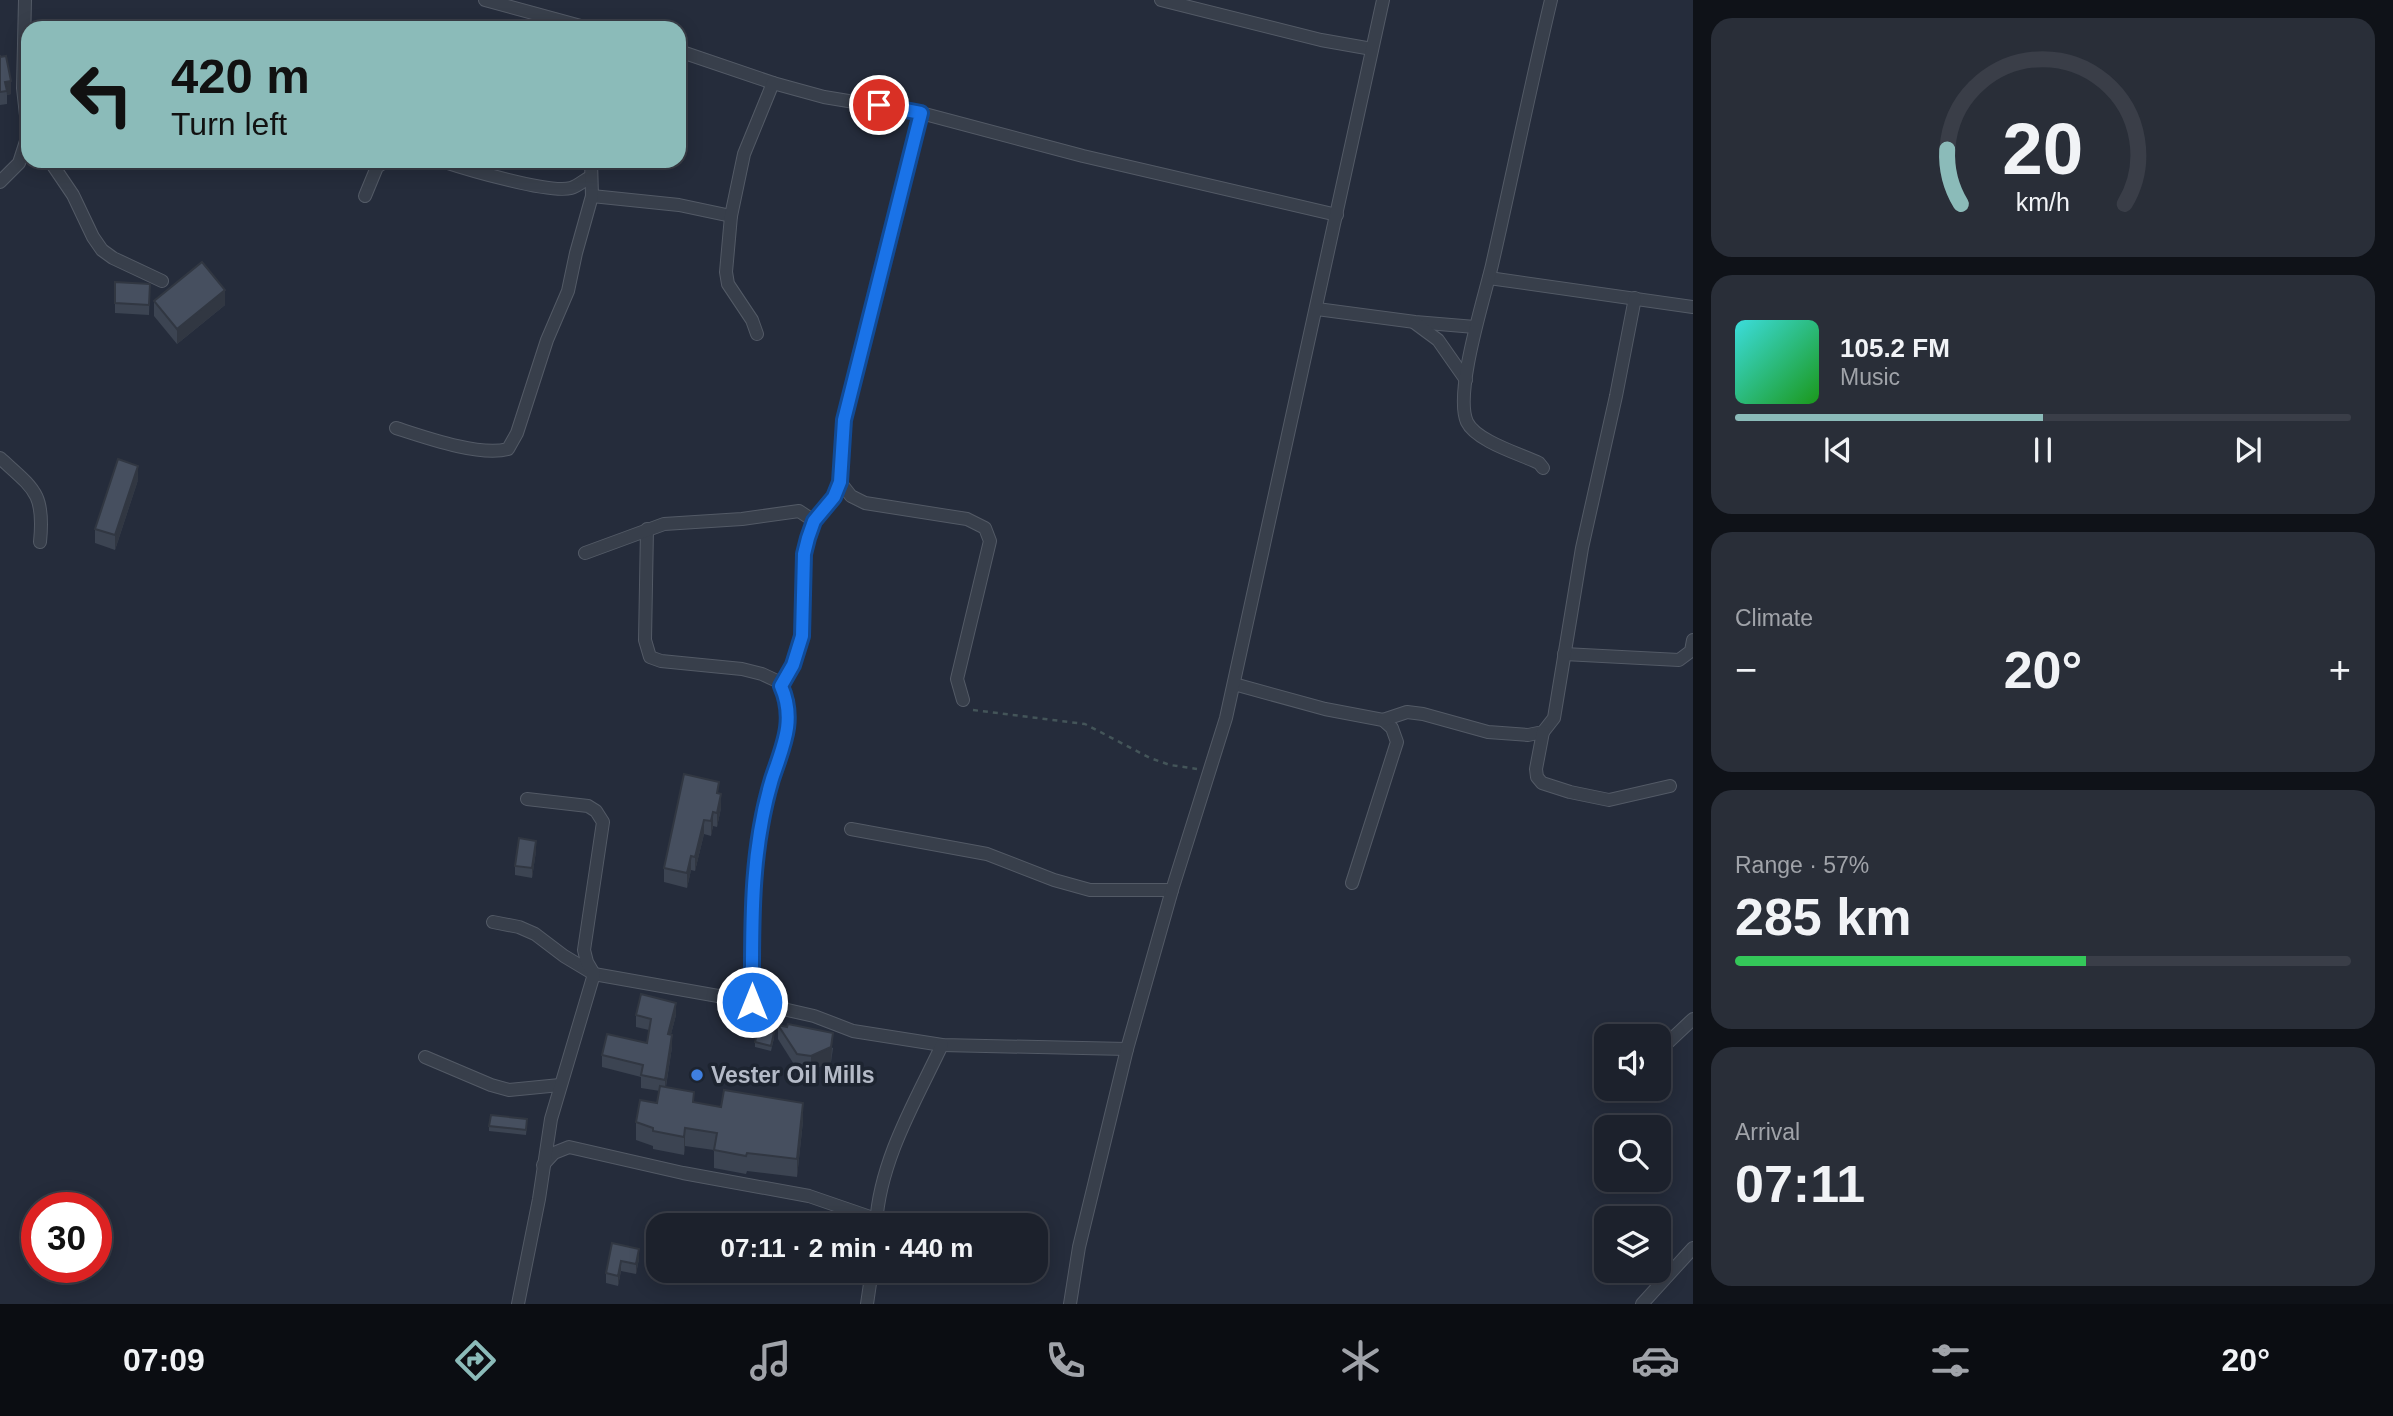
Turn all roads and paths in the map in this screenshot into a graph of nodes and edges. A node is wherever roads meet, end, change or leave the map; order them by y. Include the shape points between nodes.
1 (25, 0) edge
2 (485, 0) edge
3 (1161, 0) edge
4 (1383, 0) edge
5 (1551, 0) edge
6 (25, 21) edge
7 (562, 21) edge
8 (1372, 49) junction
9 (686, 53) edge
10 (773, 83) junction
11 (921, 113) junction
12 (21, 157) edge
13 (55, 168) edge
14 (377, 168) edge
15 (467, 168) edge
16 (591, 168) edge
17 (590, 177) junction
18 (0, 182) edge
19 (365, 196) dead end
20 (592, 196) junction
21 (1337, 215) junction
22 (731, 216) junction
23 (1489, 278) junction
24 (162, 281) dead end
25 (1634, 298) junction
26 (1693, 307) edge
27 (1317, 309) junction
28 (1415, 322) junction
29 (1475, 327) junction
30 (757, 334) dead end
31 (1466, 380) junction
32 (396, 428) dead end
33 (0, 458) edge
34 (1543, 468) dead end
35 (840, 482) junction
36 (814, 521) junction
37 (648, 529) junction
38 (40, 542) dead end
39 (585, 553) dead end
40 (1693, 640) edge
41 (1564, 654) junction
42 (1234, 684) junction
43 (781, 686) junction
44 (963, 700) joint
45 (1383, 720) junction
46 (1543, 732) junction
47 (1211, 771) junction
48 (1671, 786) dead end
49 (527, 799) dead end
50 (851, 830) dead end
51 (1352, 883) dead end
52 (1172, 890) junction
53 (494, 922) dead end
54 (594, 974) junction
55 (752, 1002) junction
56 (1693, 1019) edge
57 (1671, 1040) edge
58 (942, 1045) junction
59 (1127, 1049) junction
60 (425, 1057) dead end
61 (560, 1084) junction
62 (542, 1165) junction
63 (853, 1213) edge
64 (878, 1213) edge
65 (1693, 1248) edge
66 (870, 1283) edge
67 (517, 1304) edge
68 (867, 1304) edge
69 (1070, 1304) edge
70 (1642, 1304) edge

1 - 6 street
2 - 7 street
3 - 8 street
4 - 8 street
5 - 23 street
8 - 21 street
9 - 10 street
10 - 11 street via 824,97
10 - 22 street via 744,155
11 - 21 street
11 - 35 street via 844,420
12 - 18 street
13 - 24 street via 102,250
14 - 19 street
15 - 17 street via 557,188 570,188
16 - 17 street
17 - 20 street
20 - 22 street
20 - 32 street via 568,291 508,449 495,453
21 - 27 street
22 - 30 street via 726,272
23 - 25 street
23 - 29 street
25 - 26 street
25 - 41 street
27 - 28 street
27 - 42 street
28 - 29 street
28 - 31 street via 1438,340
29 - 31 street
31 - 34 street via 1463,409 1471,429
33 - 38 street via 40,502
35 - 36 street
35 - 44 street via 850,496 865,503 967,519 985,528 990,541 957,679
36 - 37 street via 799,511
36 - 43 street via 804,554 802,636
37 - 39 street
37 - 43 street via 645,640 650,657 742,669 771,677
40 - 41 street via 1690,651 1679,660
41 - 46 street via 1554,718
42 - 45 street
42 - 47 street
43 - 55 street via 788,702 788,730 765,803 756,852
44 - 47 path via 972,709 1085,724 1150,758
45 - 46 street via 1407,712 1488,732
45 - 51 street via 1392,728 1397,743
46 - 48 street via 1536,769 1542,783 1609,800
47 - 52 street
49 - 54 street via 588,806 603,822 584,950
50 - 52 street via 988,854 1090,890
52 - 59 street
53 - 54 street via 536,934
54 - 55 street
54 - 61 street
55 - 58 street via 814,1016 853,1031
56 - 57 street
58 - 59 street
58 - 64 street via 894,1147
59 - 69 street via 1079,1247
60 - 61 street via 509,1090
61 - 62 street
62 - 63 street via 569,1147 809,1196
62 - 67 street
65 - 70 street
66 - 68 street

